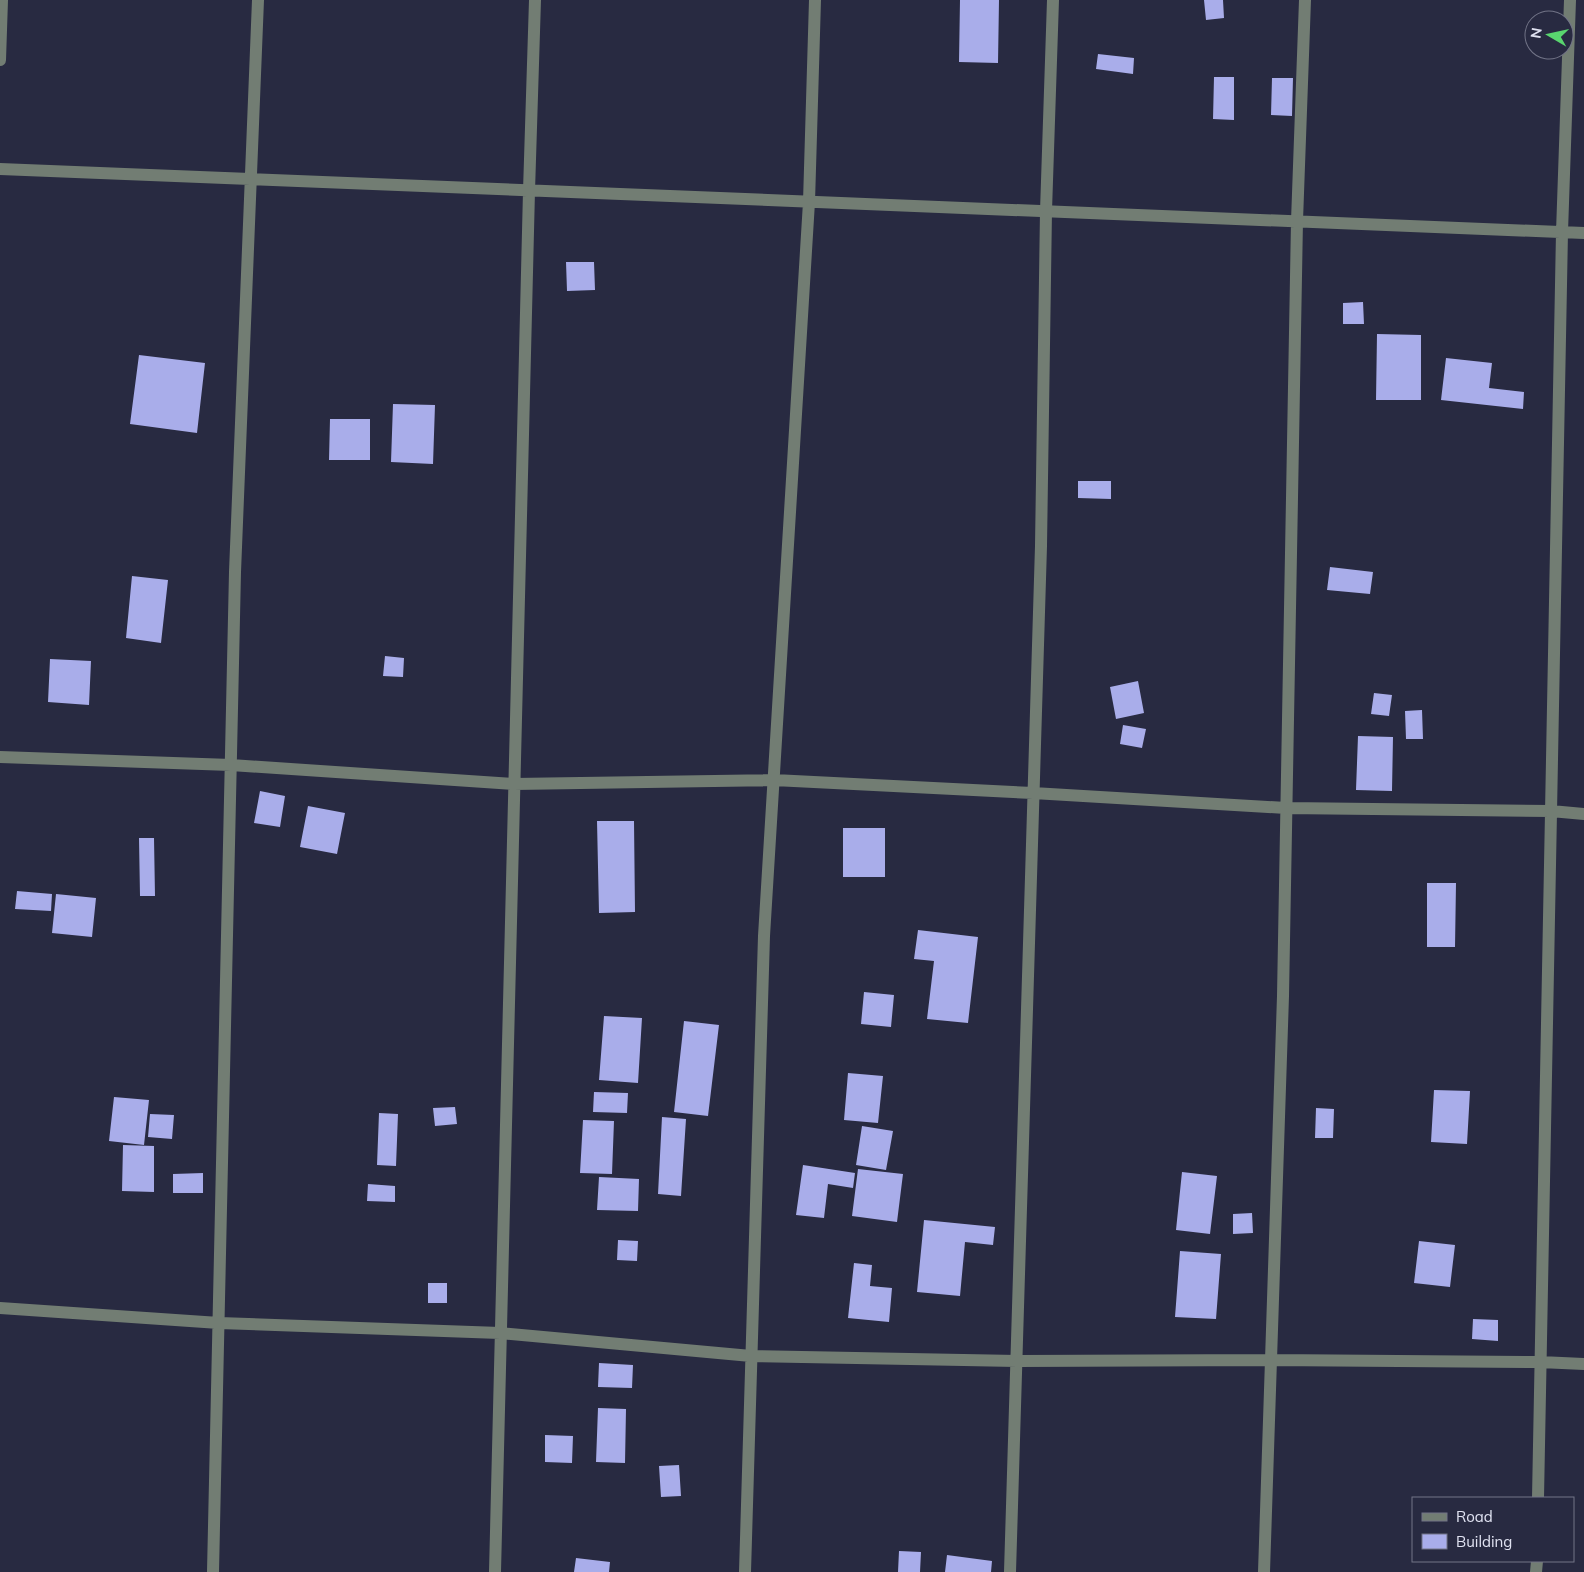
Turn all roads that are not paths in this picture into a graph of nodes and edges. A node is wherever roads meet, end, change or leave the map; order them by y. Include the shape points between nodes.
1 (2, 0) edge
2 (258, 0) edge
3 (535, 0) edge
4 (815, 0) edge
5 (1054, 0) edge
6 (1305, 0) edge
7 (1570, 0) edge
8 (0, 60) edge
9 (0, 169) edge
10 (250, 180) junction
11 (528, 191) junction
12 (810, 202) junction
13 (1046, 212) junction
14 (1297, 222) junction
15 (1562, 232) junction
16 (1584, 233) edge
17 (0, 757) edge
18 (231, 765) junction
19 (774, 780) junction
20 (514, 784) junction
21 (1034, 793) junction
22 (1286, 808) junction
23 (1551, 812) junction
24 (1584, 814) edge
25 (0, 1308) edge
26 (219, 1324) junction
27 (500, 1333) junction
28 (751, 1356) junction
29 (1271, 1360) junction
30 (1017, 1361) junction
31 (1540, 1362) junction
32 (1584, 1364) edge
33 (1538, 1497) edge
34 (213, 1572) edge
35 (495, 1572) edge
36 (745, 1572) edge
37 (1010, 1572) edge
38 (1264, 1572) edge

1 - 8 street
2 - 10 street
3 - 11 street
4 - 12 street
5 - 13 street
6 - 14 street
7 - 15 street
9 - 10 street
10 - 11 street
10 - 18 street
11 - 12 street
11 - 20 street
12 - 13 street
12 - 19 street
13 - 14 street
13 - 21 street
14 - 15 street
14 - 22 street
15 - 16 street
15 - 23 street
17 - 18 street
18 - 20 street
18 - 26 street
19 - 20 street
19 - 21 street
19 - 28 street via 764,936
20 - 27 street
21 - 22 street
21 - 30 street
22 - 23 street
22 - 29 street
23 - 24 street
23 - 31 street
25 - 26 street
26 - 27 street
26 - 34 street
27 - 28 street
27 - 35 street
28 - 30 street
28 - 36 street
29 - 30 street
29 - 31 street
29 - 38 street
30 - 37 street
31 - 32 street
31 - 33 street

